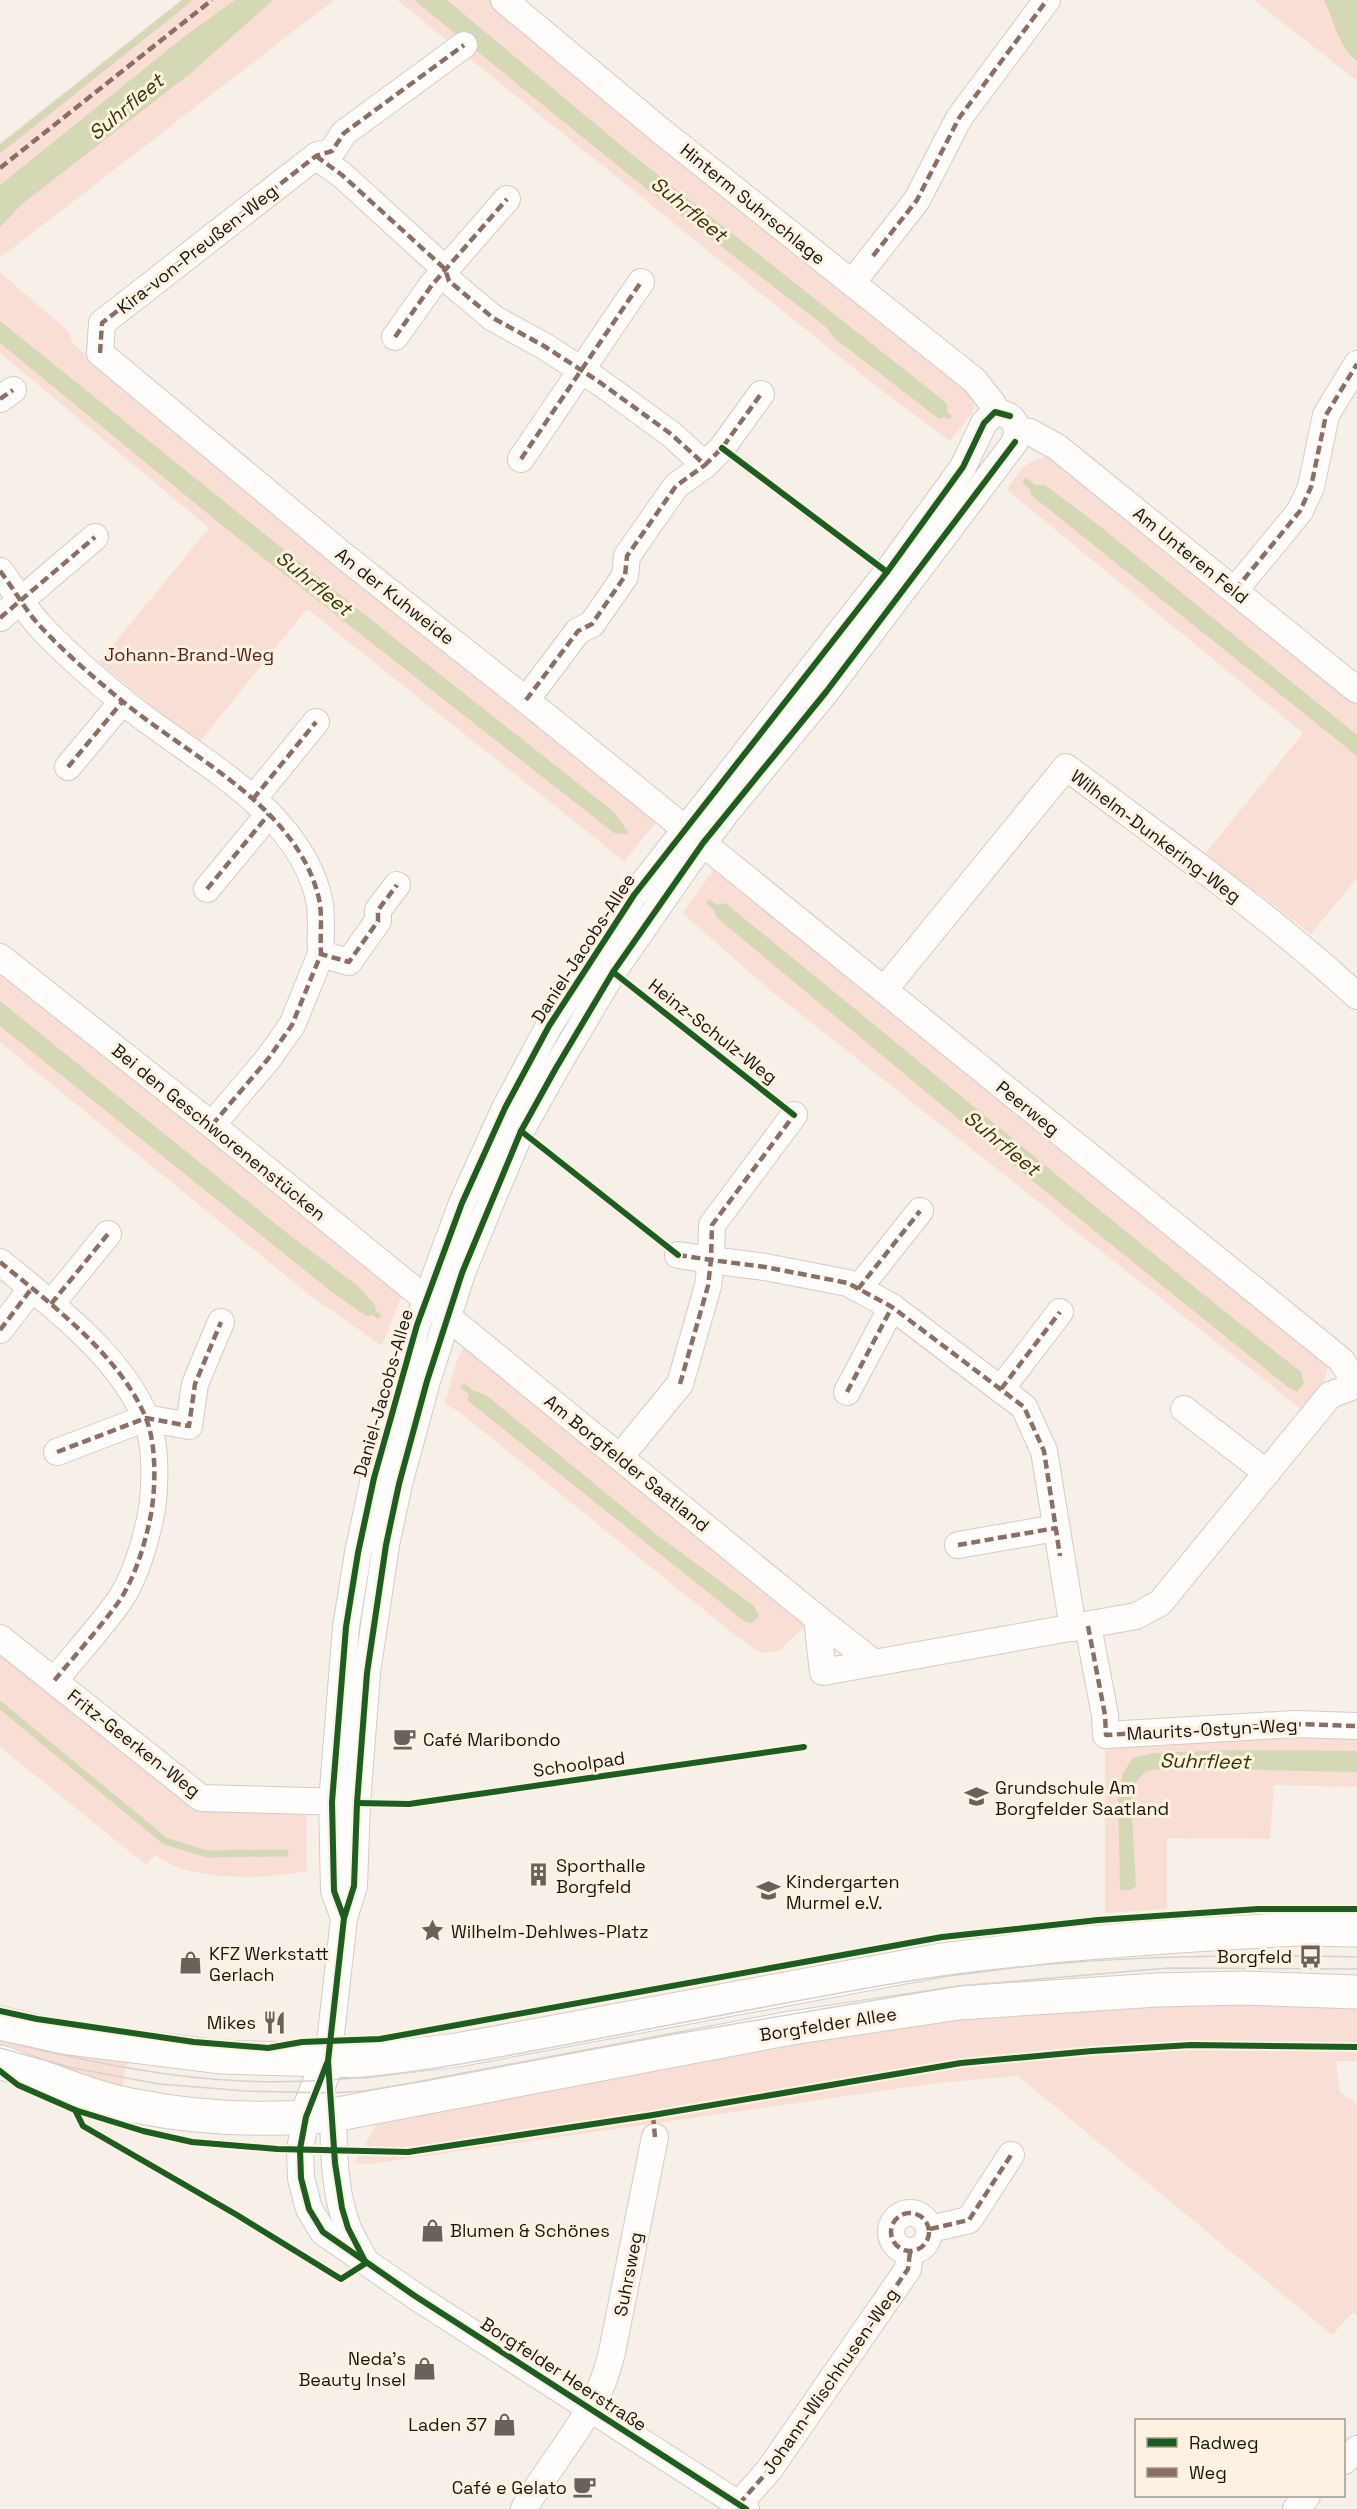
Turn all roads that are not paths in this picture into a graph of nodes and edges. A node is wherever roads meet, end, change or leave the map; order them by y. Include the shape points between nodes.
1 (504, 0) edge
2 (1047, 0) edge
3 (464, 45) dead end
4 (316, 156) junction
5 (507, 199) dead end
6 (445, 269) junction
7 (641, 282) dead end
8 (852, 283) junction
9 (395, 337) dead end
10 (100, 353) joint
11 (1357, 364) edge
12 (580, 370) junction
13 (761, 394) dead end
14 (995, 412) junction
15 (1018, 431) junction
16 (521, 459) dead end
17 (705, 465) junction
18 (94, 537) dead end
19 (0, 571) edge
20 (1234, 590) junction
21 (22, 600) junction
22 (0, 618) edge
23 (1357, 690) edge
24 (526, 700) junction
25 (123, 701) junction
26 (316, 722) dead end
27 (68, 767) dead end
28 (261, 807) junction
29 (694, 836) junction
30 (397, 885) dead end
31 (207, 888) dead end
32 (321, 954) junction
33 (0, 957) edge
34 (884, 990) junction
35 (1357, 996) edge
36 (794, 1114) dead end
37 (212, 1125) junction
38 (920, 1211) dead end
39 (108, 1234) dead end
40 (678, 1255) dead end
41 (711, 1260) junction
42 (0, 1262) edge
43 (858, 1289) junction
44 (41, 1296) junction
45 (892, 1307) junction
46 (436, 1310) junction
47 (1060, 1312) dead end
48 (221, 1322) dead end
49 (0, 1330) edge
50 (1357, 1385) edge
51 (1001, 1389) junction
52 (847, 1392) dead end
53 (1184, 1409) dead end
54 (146, 1418) junction
55 (57, 1452) dead end
56 (620, 1457) junction
57 (1267, 1473) junction
58 (1056, 1528) junction
59 (958, 1545) dead end
60 (817, 1618) junction
61 (1080, 1627) junction
62 (0, 1638) edge
63 (874, 1663) junction
64 (54, 1681) junction
65 (1357, 1726) edge
66 (332, 1802) junction
67 (357, 1803) junction
68 (344, 1918) junction
69 (1357, 1930) edge
70 (1357, 1992) edge
71 (0, 2023) edge
72 (328, 2061) junction
73 (0, 2062) edge
74 (320, 2116) junction
75 (655, 2137) dead end
76 (1011, 2155) dead end
77 (930, 2229) junction
78 (910, 2252) junction
79 (366, 2263) junction
80 (590, 2408) junction
81 (1357, 2449) edge
82 (1345, 2460) edge
83 (1306, 2497) edge
84 (742, 2507) edge
85 (524, 2509) edge
86 (1296, 2509) edge

1 - 8 street, Hinterm Suhrschlage
2 - 8 street via 959,118 917,200
3 - 4 street, Kira-von-Preußen-Weg via 344,133 332,151
4 - 6 street
4 - 10 street, Kira-von-Preußen-Weg via 102,323
5 - 6 street
6 - 9 street
6 - 12 street via 449,281 493,318
7 - 12 street
8 - 14 street, Hinterm Suhrschlage via 974,380
10 - 24 street, An der Kuhweide via 344,556
11 - 20 street via 1326,416 1311,487 1300,511
12 - 16 street
12 - 17 street via 672,434
13 - 17 street
14 - 15 street via 1010,416
14 - 29 street, Daniel-Jacobs-Allee via 984,423 963,467
15 - 20 street, Am Unteren Feld via 1030,432 1057,447
15 - 29 street, Daniel-Jacobs-Allee via 1015,442 880,622
17 - 24 street via 676,486 627,556 625,576 592,624 578,631
18 - 21 street
19 - 21 street
20 - 23 street, Am Unteren Feld
21 - 22 street
21 - 25 street via 38,624
24 - 29 street, An der Kuhweide
25 - 27 street
25 - 28 street
26 - 28 street
28 - 31 street
28 - 32 street via 299,851 312,878 320,905
29 - 34 street, Peerweg
29 - 46 street, Daniel-Jacobs-Allee via 634,895 549,1026 462,1203
30 - 32 street via 349,962
32 - 37 street via 292,1025
33 - 37 street, Bei den Geschworenenstücken
34 - 35 street, Wilhelm-Dunkering-Weg via 1066,767 1180,851
34 - 50 street, Peerweg via 1341,1360
36 - 41 street via 712,1225
37 - 46 street, Bei den Geschworenenstücken
38 - 43 street
39 - 44 street
40 - 41 street
41 - 43 street via 848,1283
41 - 56 street via 708,1286 680,1384
42 - 44 street
43 - 45 street
44 - 49 street
44 - 54 street via 127,1383
45 - 51 street
45 - 52 street
46 - 56 street, Am Borgfelder Saatland
46 - 66 street, Daniel-Jacobs-Allee via 380,1456 358,1553 346,1627
46 - 67 street, Daniel-Jacobs-Allee via 386,1545 367,1673
47 - 51 street
48 - 54 street via 195,1384 189,1426
50 - 57 street via 1330,1395
51 - 58 street via 1024,1407 1044,1451
53 - 57 street
54 - 55 street
54 - 64 street via 155,1465 153,1509 139,1562 120,1599
56 - 60 street, Am Borgfelder Saatland
57 - 61 street via 1160,1603 1136,1616
58 - 59 street
58 - 61 street
60 - 63 street, Am Borgfelder Saatland
60 - 63 street via 823,1672
61 - 63 street
61 - 65 street, Maurits-Ostyn-Weg via 1105,1715 1106,1735 1296,1724
62 - 64 street, Fritz-Geerken-Weg
64 - 66 street, Fritz-Geerken-Weg via 201,1798
66 - 67 street, Fritz-Geerken-Weg
66 - 68 street, Daniel-Jacobs-Allee via 334,1891
67 - 68 street, Daniel-Jacobs-Allee via 354,1886
68 - 72 street, Daniel-Jacobs-Allee
69 - 72 main road via 1177,1936 942,1960 457,2050 389,2060
70 - 74 main road, Borgfelder Allee via 1157,1990 959,2003 792,2028
71 - 72 main road via 122,2046
72 - 74 main road
73 - 74 main road via 135,2106 257,2118
74 - 79 street, Borgfelder Heerstraße via 335,2163 348,2228
74 - 79 street, Borgfelder Heerstraße via 300,2150 301,2178 309,2209 323,2232
75 - 80 street, Suhrsweg via 612,2352
76 - 77 street via 969,2220
77 - 78 street, Johann-Wischhusen-Weg via 927,2242
77 - 78 street via 924,2218 913,2212 894,2220 892,2239 899,2248
78 - 84 street, Johann-Wischhusen-Weg via 908,2269
79 - 80 street, Borgfelder Heerstraße
80 - 84 street, Borgfelder Heerstraße
80 - 85 street, Suhrsweg
81 - 82 street
83 - 86 street

